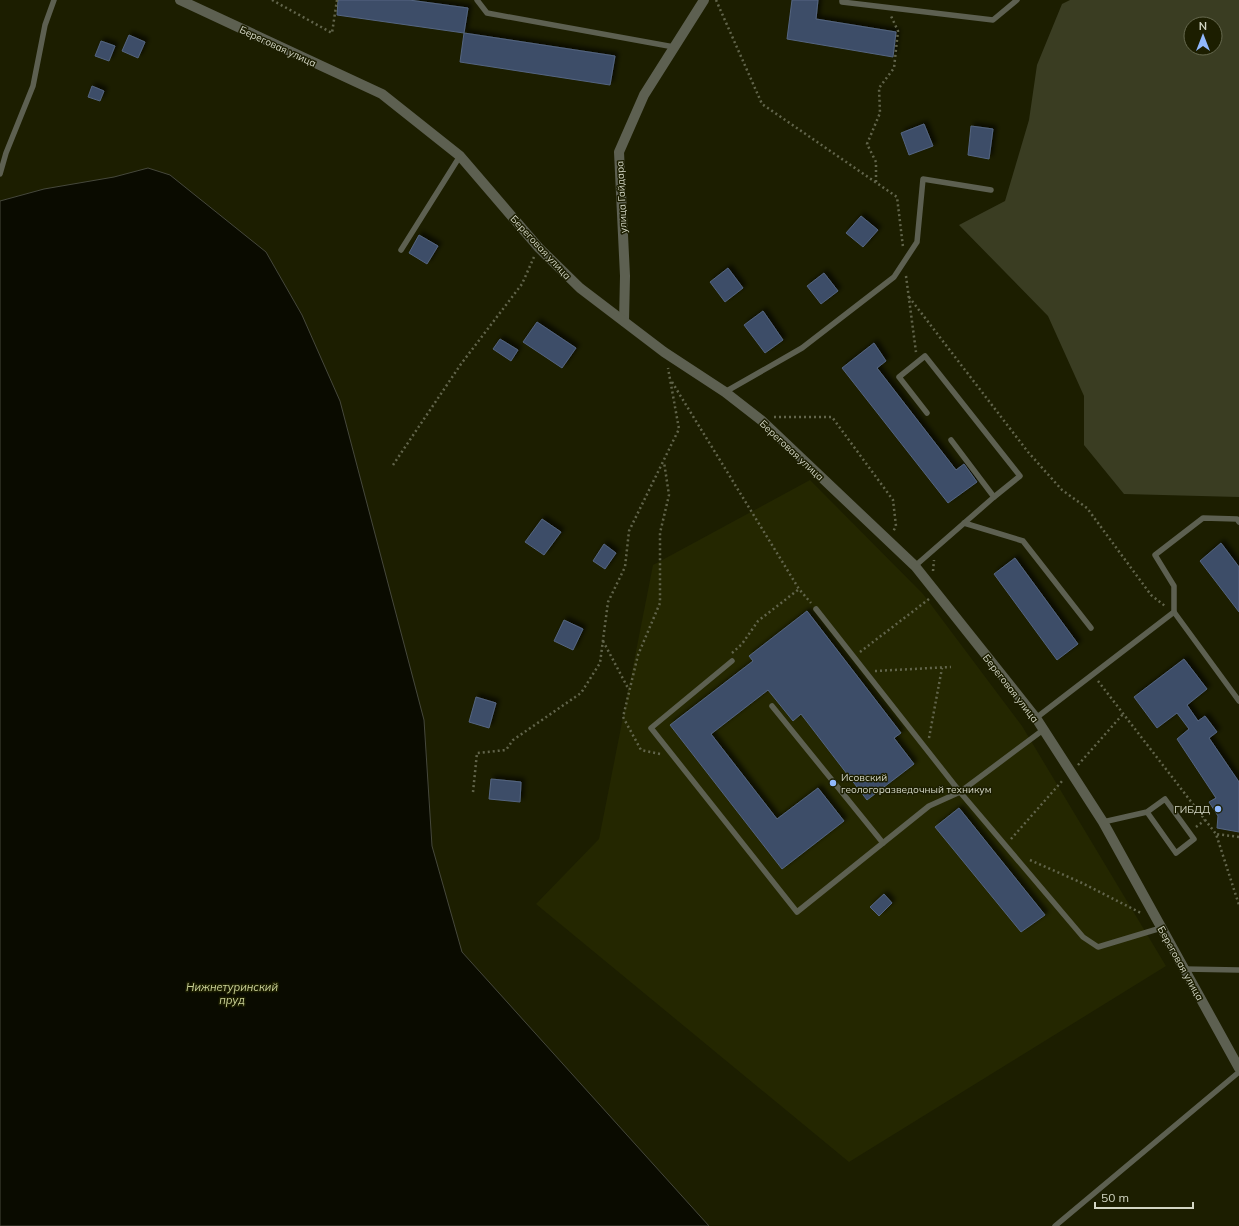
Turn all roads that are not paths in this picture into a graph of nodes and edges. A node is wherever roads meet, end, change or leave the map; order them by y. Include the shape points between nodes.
1 (54, 0) edge
2 (180, 0) edge
3 (477, 0) edge
4 (704, 0) edge
5 (842, 0) edge
6 (1017, 0) edge
7 (674, 48) junction
8 (460, 156) junction
9 (0, 174) edge
10 (991, 190) dead end
11 (401, 250) dead end
12 (624, 321) junction
13 (725, 392) junction
14 (928, 413) dead end
15 (951, 440) dead end
16 (994, 497) junction
17 (1239, 522) edge
18 (964, 523) junction
19 (915, 566) junction
20 (816, 609) road end
21 (1174, 612) junction
22 (1091, 628) dead end
23 (732, 661) road end
24 (1239, 701) edge
25 (772, 706) dead end
26 (1036, 718) junction
27 (1043, 730) junction
28 (960, 792) junction
29 (1147, 812) junction
30 (1103, 822) junction
31 (883, 843) junction
32 (1160, 925) junction
33 (1184, 969) junction
34 (1239, 970) edge
35 (1236, 1055) edge
36 (1239, 1068) edge
37 (1239, 1072) edge
38 (1055, 1226) edge

1 - 9 lane via 45,25 33,86
2 - 8 street, Береговая улица via 382,94
3 - 7 lane via 487,13
4 - 7 street, улица Гайдара
5 - 6 lane via 993,20
7 - 12 street, улица Гайдара via 644,95 619,152 626,276
8 - 11 lane
8 - 12 street, Береговая улица via 539,248 580,288
10 - 13 lane via 924,179 917,242 894,277 802,348
12 - 13 street, Береговая улица via 664,352
13 - 19 street, Береговая улица via 757,417
14 - 16 lane via 899,377 925,356 1020,476
15 - 16 lane
16 - 18 lane
17 - 21 lane via 1237,519 1203,518 1155,555 1174,586
18 - 19 lane
18 - 22 lane via 1023,541
19 - 26 street, Береговая улица
20 - 28 lane
21 - 24 lane
21 - 26 lane
23 - 31 lane via 651,728 797,912
25 - 31 lane
26 - 27 street, Береговая улица
27 - 28 lane
27 - 30 street, Береговая улица
28 - 31 lane via 929,806
28 - 32 lane via 1083,937 1098,947
29 - 29 lane via 1165,799 1194,839 1176,853
29 - 30 lane
30 - 32 street, Береговая улица
32 - 33 street, Береговая улица
33 - 34 lane
33 - 35 street, Береговая улица
35 - 36 street, Береговая улица
37 - 38 lane

